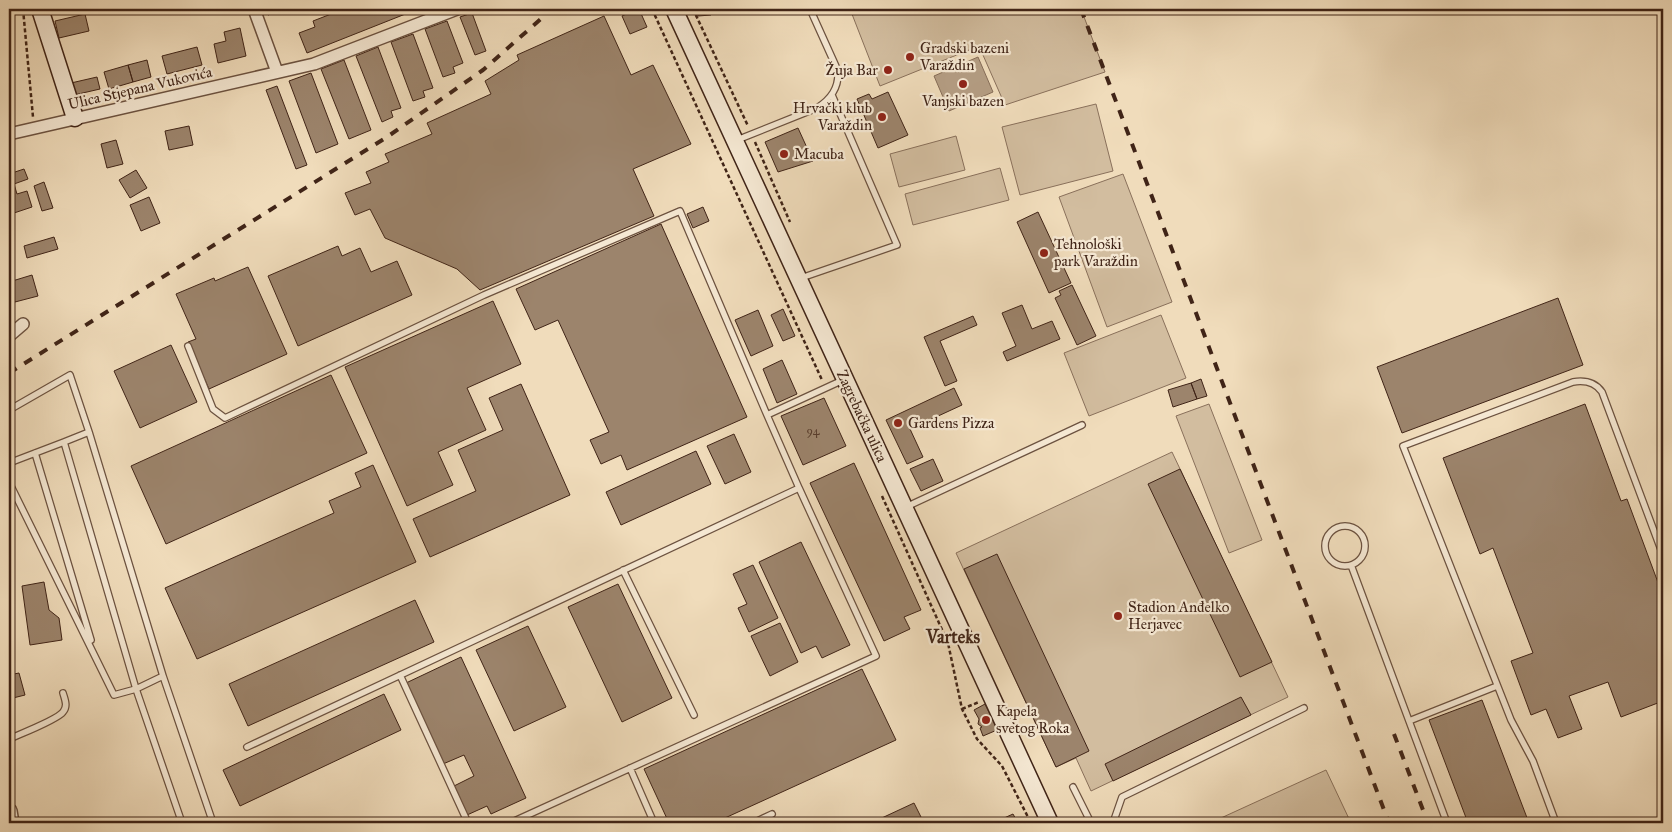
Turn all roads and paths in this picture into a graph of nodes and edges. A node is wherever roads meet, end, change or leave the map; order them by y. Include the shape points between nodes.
1 (23, 9) edge
2 (40, 9) edge
3 (254, 9) edge
4 (457, 9) edge
5 (652, 9) edge
6 (674, 9) edge
7 (693, 9) edge
8 (810, 9) edge
9 (277, 72) junction
10 (832, 95) junction
11 (75, 118) junction
12 (744, 118) dead end
13 (34, 128) junction
14 (9, 134) edge
15 (735, 141) junction
16 (757, 146) dead end
17 (791, 226) dead end
18 (798, 279) junction
19 (23, 324) dead end
20 (9, 336) edge
21 (188, 346) dead end
22 (845, 379) junction
23 (826, 388) junction
24 (9, 410) edge
25 (766, 415) junction
26 (1082, 425) dead end
27 (89, 432) junction
28 (64, 442) junction
29 (35, 453) junction
30 (9, 463) edge
31 (9, 482) edge
32 (799, 488) junction
33 (880, 492) dead end
34 (905, 508) junction
35 (1663, 554) edge
36 (1350, 566) junction
37 (623, 570) junction
38 (96, 658) junction
39 (400, 675) junction
40 (163, 676) junction
41 (1498, 686) junction
42 (136, 689) junction
43 (63, 693) dead end
44 (992, 696) junction
45 (1304, 708) dead end
46 (962, 709) junction
47 (694, 715) dead end
48 (1409, 721) junction
49 (9, 739) edge
50 (247, 747) dead end
51 (630, 768) junction
52 (1073, 788) dead end
53 (9, 810) edge
54 (772, 814) dead end
55 (11, 823) edge
56 (182, 823) edge
57 (213, 823) edge
58 (468, 823) edge
59 (510, 823) edge
60 (654, 823) edge
61 (753, 823) edge
62 (1031, 823) edge
63 (1050, 823) edge
64 (1091, 823) edge
65 (1113, 823) edge
66 (1447, 823) edge
67 (1556, 823) edge

1 - 13 path
2 - 11 main road
3 - 9 street
4 - 9 street, Ulica Stjepana Vukovića via 314,64
5 - 23 path
6 - 15 main road, Zagrebačka ulica
7 - 12 path
8 - 10 lane via 838,71
9 - 11 street, Ulica Stjepana Vukovića
10 - 15 lane via 817,108
10 - 18 lane via 897,245
11 - 13 street, Ulica Stjepana Vukovića
13 - 14 street, Ulica Stjepana Vukovića
15 - 18 main road, Zagrebačka ulica
16 - 17 path
18 - 22 main road, Zagrebačka ulica
19 - 20 street
21 - 25 lane via 213,409 226,418 484,295 680,211
22 - 23 lane
22 - 34 main road, Zagrebačka ulica
23 - 25 lane
24 - 27 lane via 70,375
25 - 32 lane
26 - 34 lane
27 - 28 lane
27 - 40 lane
28 - 29 lane
28 - 42 lane
29 - 30 lane
29 - 38 lane
31 - 38 lane
32 - 37 lane
32 - 51 lane via 876,656
33 - 46 path via 948,643
34 - 44 main road, Zagrebačka ulica
35 - 41 lane via 1602,392 1591,383 1573,382 1403,446
36 - 36 lane via 1363,556 1364,541 1355,529 1340,527 1328,537 1326,552 1336,564
36 - 48 lane
37 - 39 lane
37 - 47 lane
38 - 42 lane via 114,695
39 - 50 lane
39 - 58 lane
40 - 42 lane
40 - 57 lane
41 - 48 lane
41 - 67 lane via 1511,720 1533,761
42 - 56 lane
43 - 49 lane via 66,705 63,713
44 - 46 path
44 - 63 main road, Zagrebačka ulica
45 - 65 lane via 1122,797
46 - 62 path via 977,739 1002,766
48 - 66 lane
51 - 59 lane
51 - 60 lane
52 - 64 lane
53 - 55 street
54 - 61 lane

